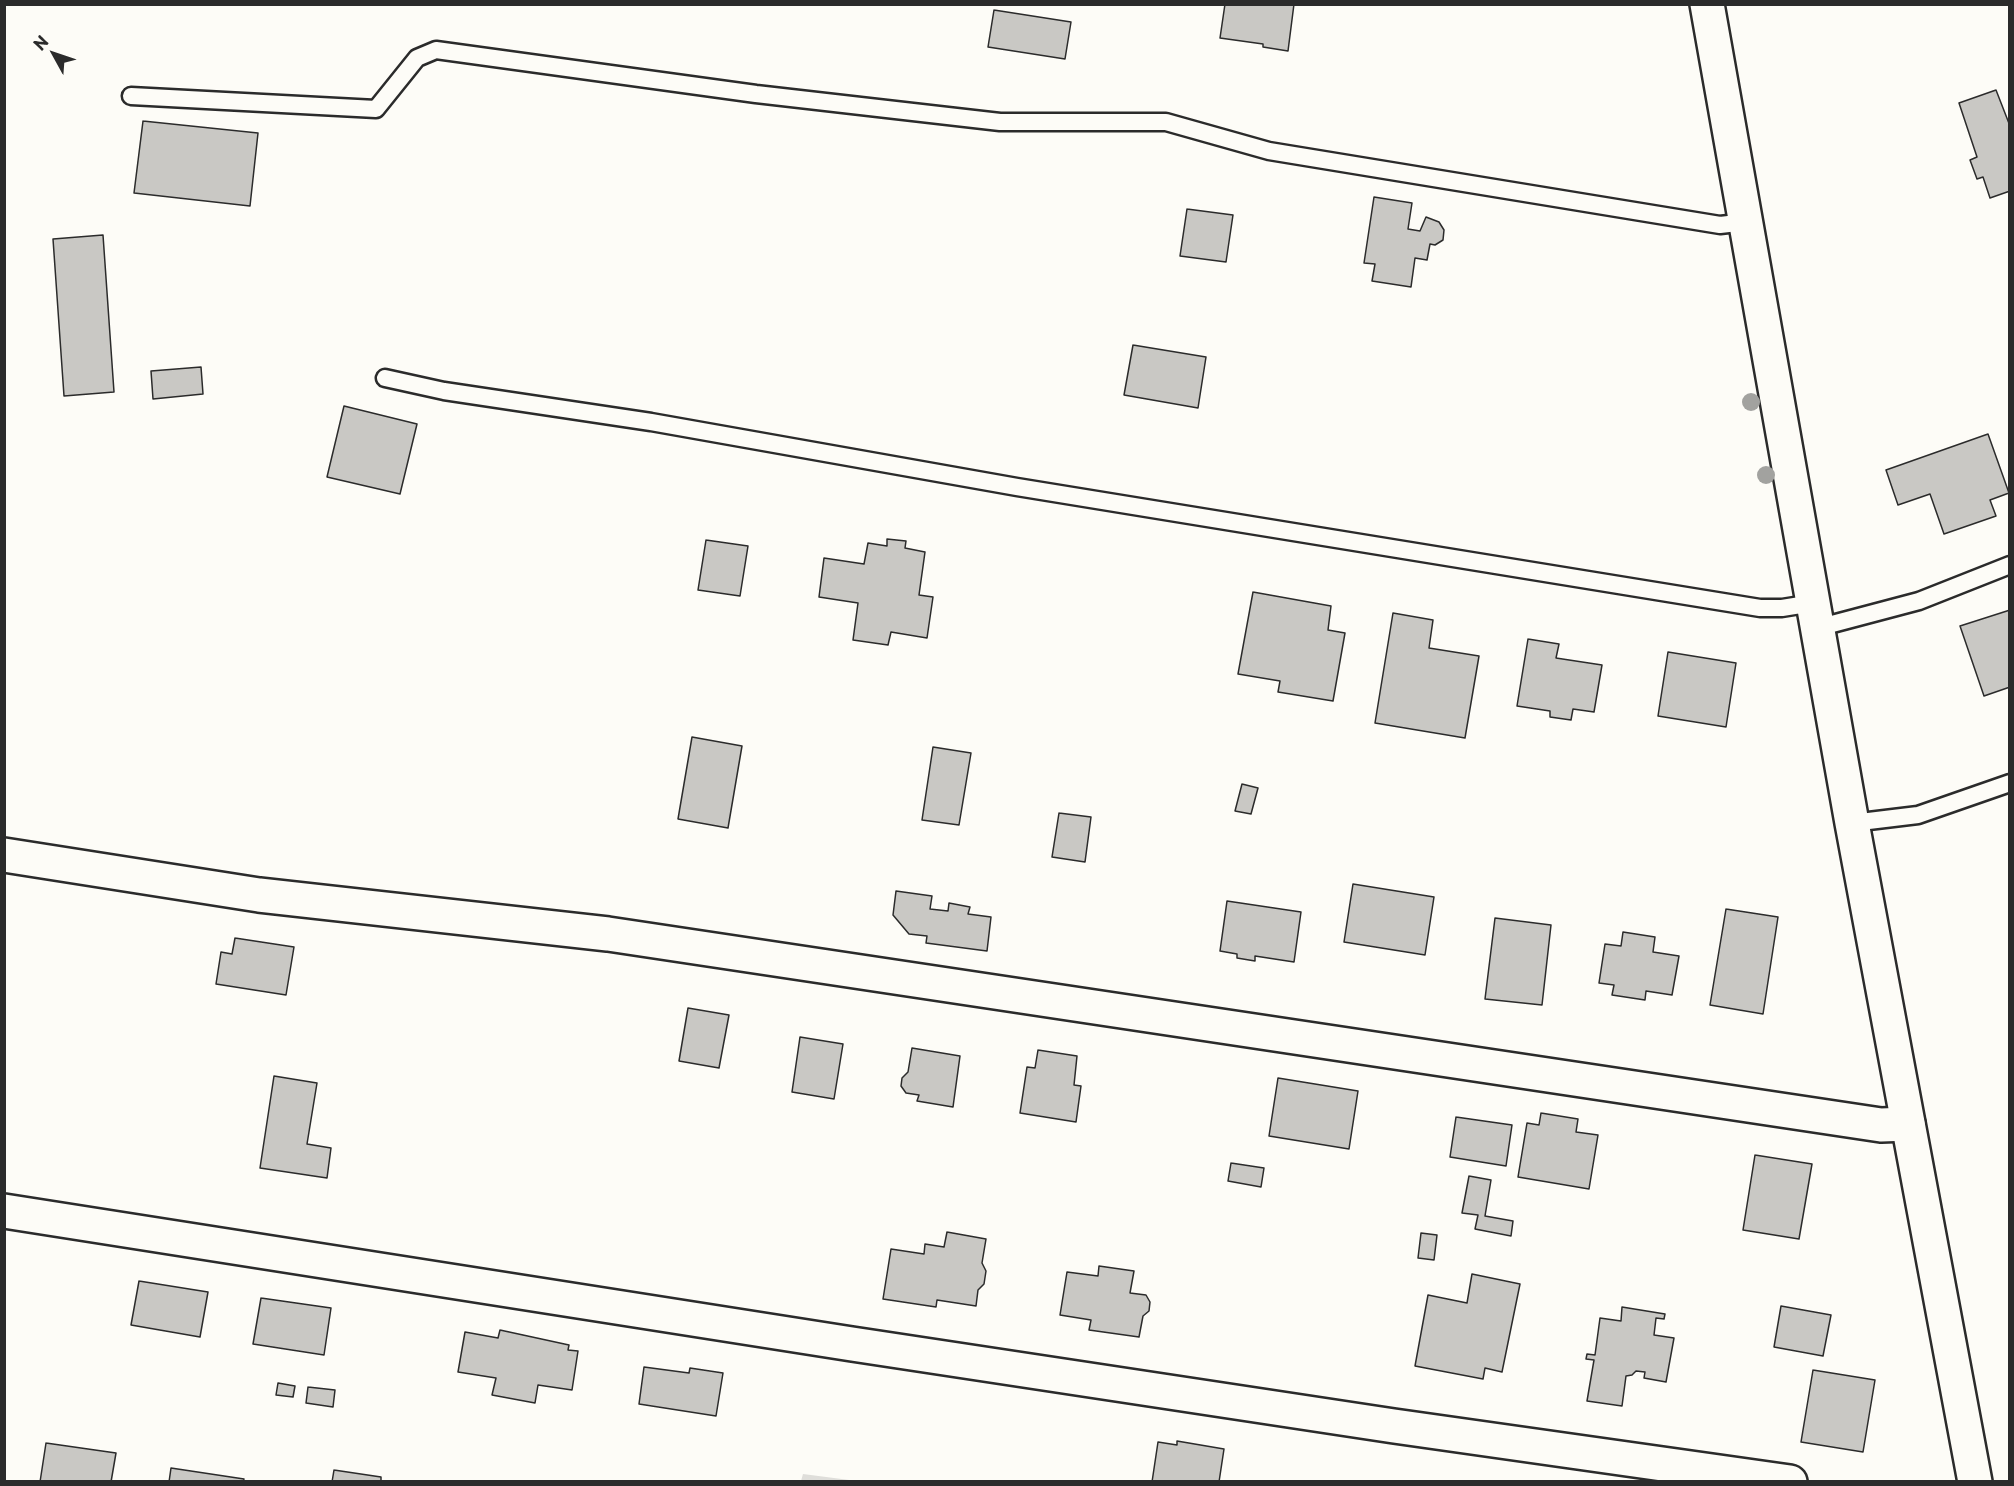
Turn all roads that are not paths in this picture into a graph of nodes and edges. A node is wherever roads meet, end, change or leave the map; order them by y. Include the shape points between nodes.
1 (1707, 4) edge
2 (131, 96) dead end
3 (1746, 222) junction
4 (385, 378) dead end
5 (2010, 565) edge
6 (1815, 615) junction
7 (2010, 783) edge
8 (1852, 823) junction
9 (4, 855) edge
10 (1908, 1124) junction
11 (4, 1210) edge
12 (1790, 1482) edge
13 (1975, 1482) edge

1 - 3 street
2 - 3 lane via 376,109 417,58 436,50 756,94 1000,122 1166,122 1269,151 1720,225
3 - 6 street
4 - 6 lane via 1017,488
5 - 6 lane via 1920,601
6 - 8 street
7 - 8 lane via 1918,815
8 - 10 street
9 - 10 street via 259,895 609,934 1881,1125
10 - 13 street
11 - 12 street via 887,1349

